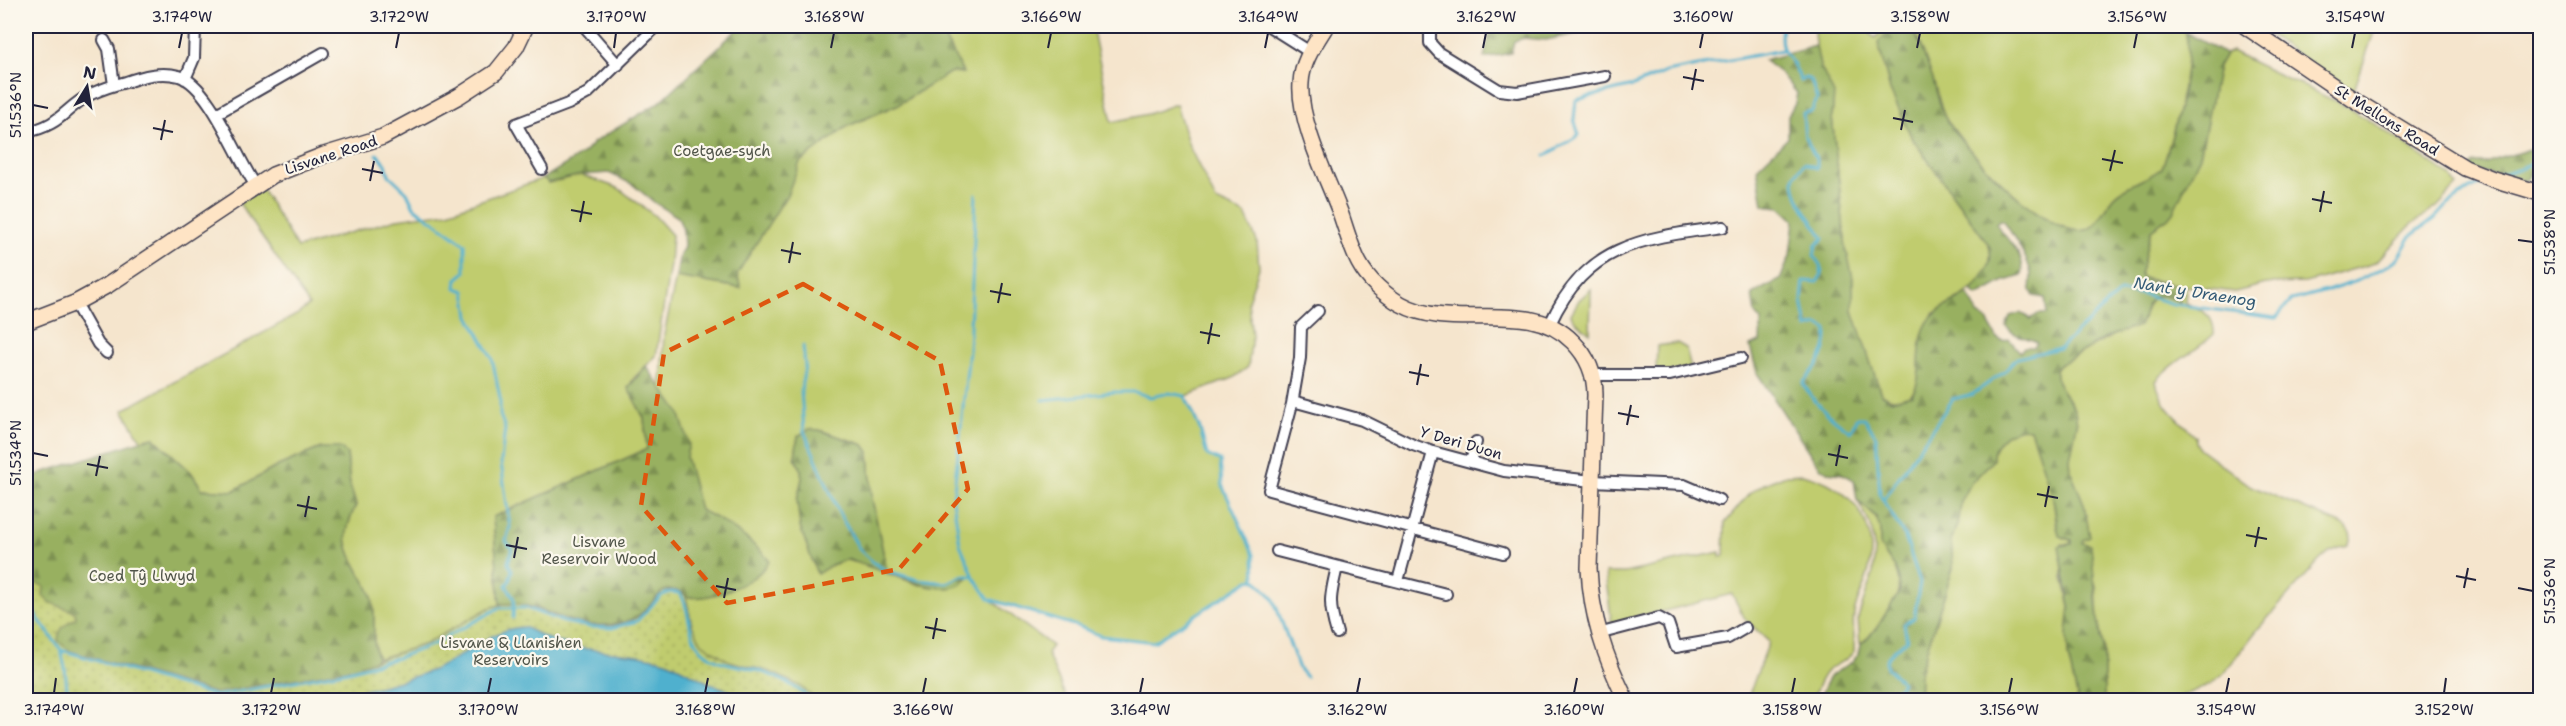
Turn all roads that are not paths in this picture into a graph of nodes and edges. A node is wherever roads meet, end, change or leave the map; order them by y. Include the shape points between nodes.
1 (195, 26) edge
2 (526, 26) edge
3 (584, 26) edge
4 (657, 26) edge
5 (1269, 26) edge
6 (1326, 26) edge
7 (1430, 26) edge
8 (2245, 26) edge
9 (104, 40) dead end
10 (1310, 52) junction
11 (323, 53) dead end
12 (618, 65) junction
13 (1605, 76) dead end
14 (185, 79) junction
15 (114, 86) junction
16 (216, 114) junction
17 (26, 132) edge
18 (542, 170) dead end
19 (256, 186) junction
20 (2541, 192) edge
21 (1723, 227) dead end
22 (75, 303) junction
23 (1318, 311) dead end
24 (26, 322) edge
25 (1550, 324) junction
26 (107, 352) dead end
27 (1741, 358) dead end
28 (1593, 375) junction
29 (1293, 402) junction
30 (1476, 442) dead end
31 (1433, 452) junction
32 (1472, 462) junction
33 (1592, 481) junction
34 (1719, 500) dead end
35 (1412, 530) junction
36 (1277, 550) dead end
37 (1503, 553) dead end
38 (1337, 567) junction
39 (1398, 581) junction
40 (1446, 594) dead end
41 (1745, 628) dead end
42 (1337, 633) dead end
43 (1599, 634) junction
44 (1626, 700) edge

1 - 14 street via 194,58
2 - 19 main road, Lisvane Road via 512,53 496,72 459,96 383,137 294,166
3 - 12 street
4 - 12 street
5 - 10 street
6 - 10 main road
7 - 13 street via 1430,43 1439,52 1499,90 1518,92
8 - 20 main road, St Mellons Road via 2354,100 2465,168
9 - 15 street
10 - 25 main road via 1302,75 1302,105 1356,255 1370,279 1400,304 1434,316 1529,319
11 - 16 street
12 - 18 street via 588,93 516,124
14 - 15 street via 151,74
14 - 16 street via 205,96
15 - 17 street via 89,95 55,123
16 - 19 street
19 - 22 main road, Lisvane Road via 133,270
21 - 25 street via 1643,240 1607,256 1575,284
22 - 24 main road, Lisvane Road
22 - 26 street via 98,344
23 - 29 street via 1301,327
25 - 28 main road via 1578,347
27 - 28 street via 1670,375
28 - 33 main road
29 - 31 street, Y Deri Duon via 1362,420
29 - 35 street via 1269,490
30 - 32 street
31 - 32 street, Y Deri Duon
31 - 35 street
32 - 33 street, Y Deri Duon via 1518,474
33 - 34 street, Y Deri Duon via 1684,485
33 - 43 main road via 1589,577
35 - 37 street
35 - 39 street
36 - 38 street
38 - 39 street
38 - 42 street via 1330,611
39 - 40 street
41 - 43 street via 1728,638 1676,647 1668,623 1659,618
43 - 44 main road

